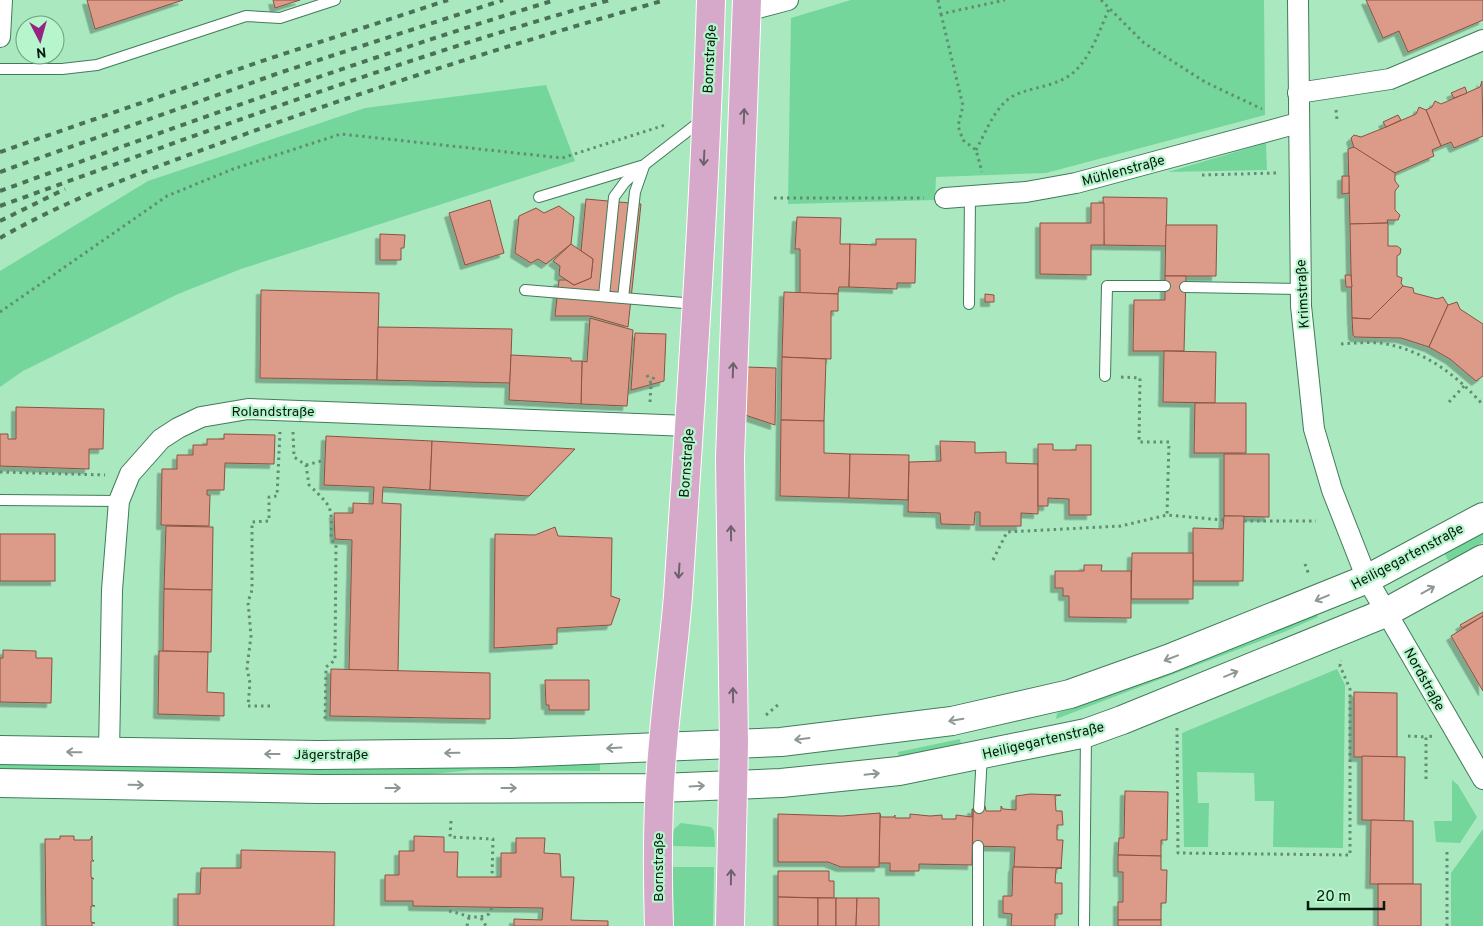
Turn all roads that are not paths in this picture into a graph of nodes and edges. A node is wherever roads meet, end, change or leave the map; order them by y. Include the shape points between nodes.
1 (2, 0) edge
2 (335, 0) edge
3 (711, 0) edge
4 (788, 0) edge
5 (1298, 0) edge
6 (747, 6) edge
7 (0, 37) edge
8 (1483, 40) edge
9 (0, 69) edge
10 (1298, 93) junction
11 (706, 117) junction
12 (1298, 123) junction
13 (644, 165) junction
14 (970, 196) junction
15 (539, 198) dead end
16 (945, 198) road end
17 (1165, 286) dead end
18 (1185, 287) dead end
19 (1301, 289) junction
20 (525, 290) dead end
21 (604, 296) junction
22 (623, 298) junction
23 (696, 304) junction
24 (969, 304) dead end
25 (1105, 376) road end
26 (689, 426) junction
27 (0, 500) edge
28 (119, 501) junction
29 (1483, 517) edge
30 (1483, 559) edge
31 (1367, 579) junction
32 (1385, 613) junction
33 (1086, 733) junction
34 (734, 744) junction
35 (663, 746) junction
36 (0, 750) edge
37 (109, 752) junction
38 (982, 754) junction
39 (1483, 779) edge
40 (0, 783) edge
41 (734, 784) junction
42 (660, 788) junction
43 (979, 808) dead end
44 (978, 846) dead end
45 (659, 926) edge
46 (730, 926) edge
47 (978, 926) edge
48 (1084, 926) edge

1 - 7 street
2 - 9 lane via 280,18 246,16 97,65 62,69
3 - 11 main road, Bornstraße
4 - 6 street
5 - 10 street, Krimstraße
34 -> 6 main road via 730,458
8 - 10 street via 1390,79
10 - 12 street, Krimstraße
11 - 13 lane
11 -> 23 main road, Bornstraße
12 - 14 street, Mühlenstraße via 1076,183 1026,192
12 - 19 street, Krimstraße
13 - 15 lane
13 - 21 lane via 614,197
13 - 22 lane via 635,192
14 - 16 street, Mühlenstraße
14 - 24 lane
17 - 25 lane via 1106,286
18 - 19 lane
19 - 31 street, Krimstraße via 1314,429 1332,490
20 - 21 lane
21 - 22 lane
22 - 23 lane
23 - 26 main road, Bornstraße
26 - 28 street, Rolandstraße via 288,409 223,412 178,428 146,454 130,474
26 -> 35 main road, Bornstraße via 676,624
27 - 28 lane
28 - 37 street, Rolandstraße via 112,590
29 - 31 main road, Heiligegartenstraße
32 -> 30 main road, Heiligegartenstraße
31 - 32 street, Nordstraße
31 -> 34 main road, Heiligegartenstraße via 1168,659 1070,694 952,721 781,742
33 -> 32 main road, Heiligegartenstraße
32 - 39 street, Nordstraße
33 - 38 main road, Heiligegartenstraße
33 - 48 lane
34 - 35 main road, Heiligegartenstraße
34 - 41 main road
35 -> 37 main road, Jägerstraße via 512,753
35 - 42 main road, Bornstraße
37 -> 36 main road, Jägerstraße
41 -> 38 main road, Heiligegartenstraße via 781,783 899,771
38 - 43 lane
40 -> 42 main road via 318,789
42 -> 41 main road, Heiligegartenstraße
46 -> 41 main road
42 - 45 main road, Bornstraße via 657,856
44 - 47 lane

